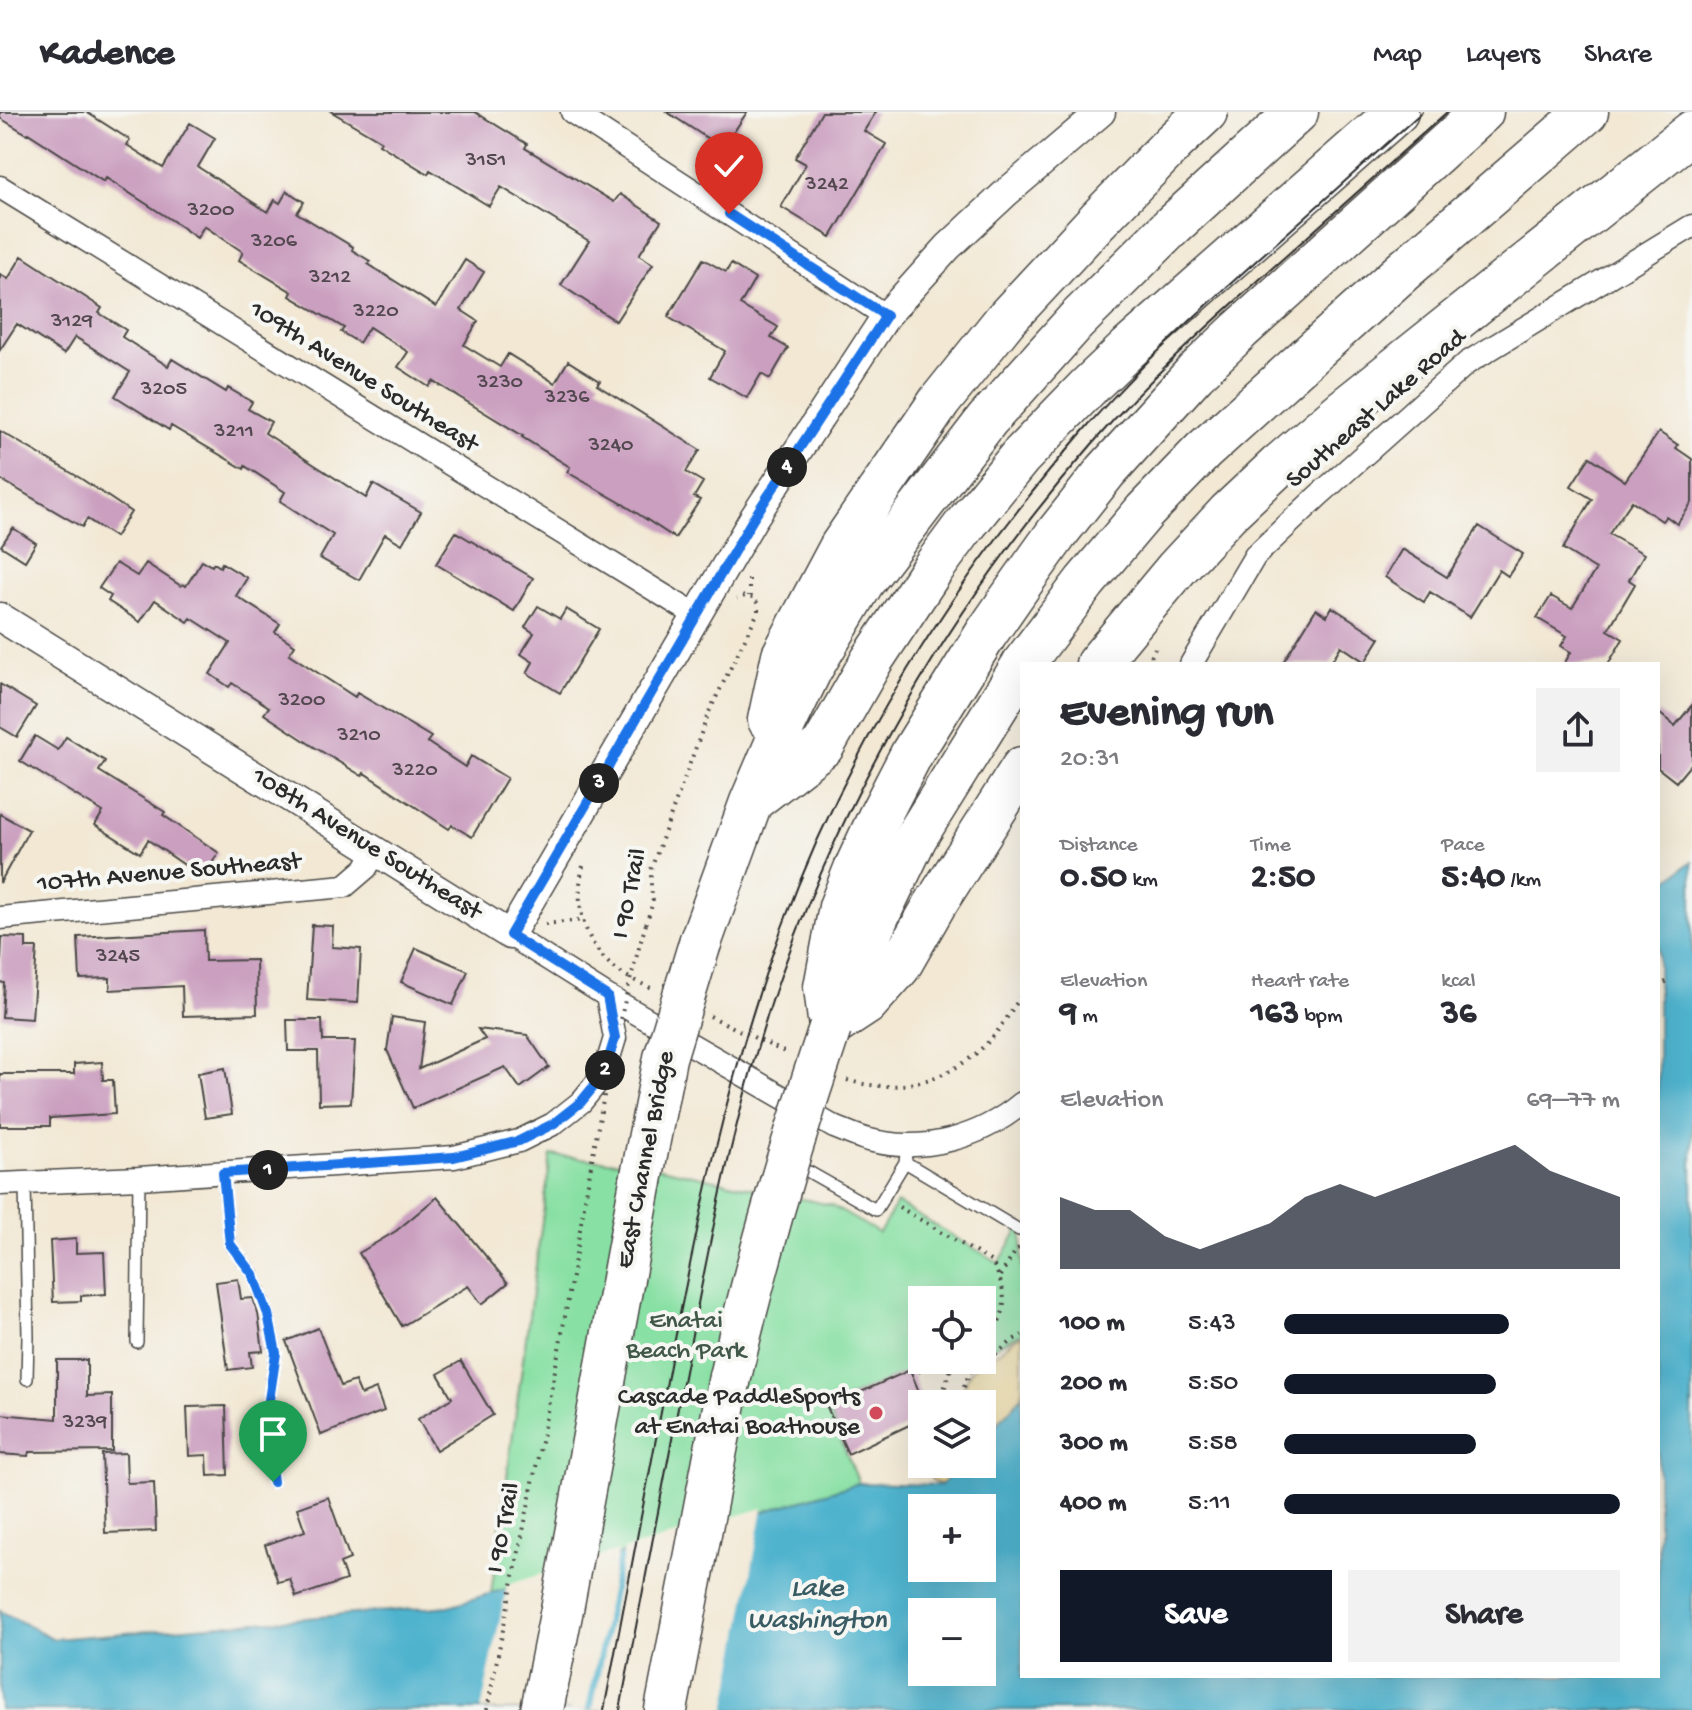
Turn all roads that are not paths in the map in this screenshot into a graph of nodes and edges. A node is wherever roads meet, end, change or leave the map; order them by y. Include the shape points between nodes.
1 (572, 112) edge
2 (1101, 112) edge
3 (1206, 112) edge
4 (1297, 112) edge
5 (1397, 112) edge
6 (1482, 112) edge
7 (1558, 112) edge
8 (1587, 112) edge
9 (1692, 132) edge
10 (0, 187) edge
11 (1692, 226) edge
12 (1403, 271) junction
13 (886, 316) junction
14 (697, 616) junction
15 (0, 617) edge
16 (1025, 662) edge
17 (1099, 662) edge
18 (1192, 662) edge
19 (1020, 670) edge
20 (1020, 771) edge
21 (751, 802) junction
22 (375, 852) junction
23 (0, 918) edge
24 (510, 935) junction
25 (607, 996) junction
26 (841, 1004) junction
27 (1020, 1105) edge
28 (906, 1154) junction
29 (809, 1172) dead end
30 (223, 1173) junction
31 (139, 1178) junction
32 (25, 1183) junction
33 (0, 1184) edge
34 (1019, 1230) dead end
35 (137, 1342) dead end
36 (27, 1379) dead end
37 (273, 1482) dead end
38 (542, 1710) edge
39 (666, 1710) edge

1 - 13 street
2 - 13 street via 948,247
3 - 21 highway via 1005,320 940,401 841,546 783,655
4 - 21 highway via 1076,321 987,420 863,582 810,671
5 - 21 highway via 1129,348 1020,457 931,571 823,746
6 - 26 highway via 1195,373 1057,533 948,693 879,817 840,907
7 - 12 highway
8 - 12 highway
9 - 17 highway via 1279,465 1177,568
10 - 14 street, 109th Avenue Southeast
11 - 18 street, Southeast Lake Road via 1467,363 1255,556
12 - 16 highway via 1203,451 1145,511
13 - 14 street via 753,519
14 - 24 street
15 - 22 street, 108th Avenue Southeast
19 - 26 highway via 916,837
20 - 26 highway via 899,967
21 - 38 highway, East Channel Bridge, bridge via 665,1058
22 - 23 street, 107th Avenue Southeast via 345,886
22 - 24 street, 108th Avenue Southeast
24 - 25 street, 108th Avenue Southeast
25 - 28 street, 108th Avenue Southeast via 834,1127
25 - 30 street via 615,1038 604,1074 581,1102 519,1141 454,1157
26 - 39 highway, bridge via 797,1125 739,1335
27 - 28 street via 977,1132
28 - 29 lane via 876,1210
28 - 34 lane
30 - 31 street
30 - 37 lane via 230,1244 253,1274 276,1353 265,1427
31 - 32 street
31 - 35 lane
32 - 33 street
32 - 36 lane

